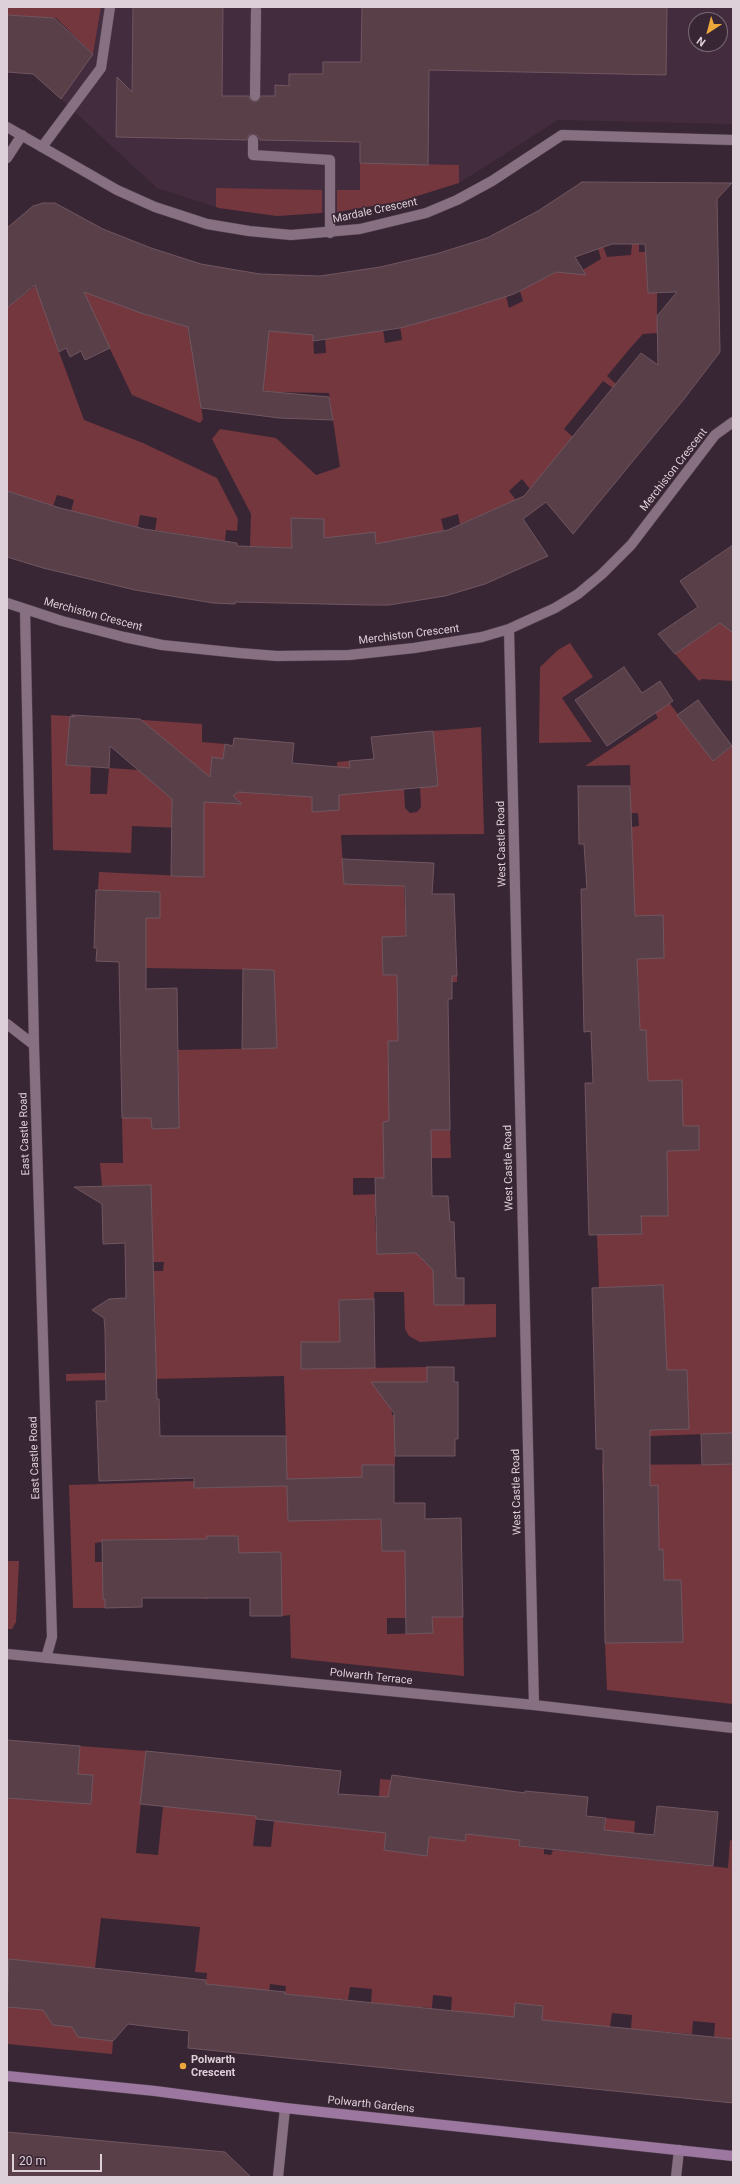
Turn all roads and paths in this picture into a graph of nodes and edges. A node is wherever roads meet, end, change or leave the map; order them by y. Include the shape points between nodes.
1 (110, 7) edge
2 (256, 10) dead end
3 (255, 96) dead end
4 (7, 127) edge
5 (22, 135) junction
6 (253, 140) dead end
7 (733, 140) edge
8 (42, 147) junction
9 (7, 158) edge
10 (330, 233) junction
11 (733, 422) edge
12 (7, 603) edge
13 (25, 609) junction
14 (509, 629) junction
15 (7, 1024) edge
16 (34, 1044) junction
17 (7, 1654) edge
18 (46, 1658) junction
19 (534, 1705) junction
20 (733, 1728) edge
21 (7, 2076) edge
22 (285, 2108) junction
23 (680, 2150) junction
24 (733, 2156) edge
25 (278, 2177) edge
26 (676, 2177) edge

1 - 8 street via 101,68
2 - 3 street
4 - 5 street, Mardale Crescent
5 - 8 street, Mardale Crescent
5 - 9 street
6 - 10 street via 253,155 330,160
7 - 10 street, Mardale Crescent via 562,135 492,181 451,203 394,222
8 - 10 street, Mardale Crescent via 117,190 155,207 205,223 291,235
11 - 14 street, Merchiston Crescent via 715,435 631,545 602,574 578,594 555,608
12 - 13 street, Merchiston Crescent
13 - 14 street, Merchiston Crescent via 77,625 162,645 203,651 277,656 349,655 414,648 482,637
13 - 16 street, East Castle Road
14 - 19 street, West Castle Road
15 - 16 street
16 - 18 street, East Castle Road via 52,1637
17 - 18 street, Polwarth Terrace
18 - 19 street, Polwarth Terrace
19 - 20 street, Polwarth Terrace
21 - 22 street, Polwarth Gardens via 155,2091
22 - 23 street, Polwarth Gardens
22 - 25 street
23 - 24 street, Polwarth Gardens
23 - 26 street

